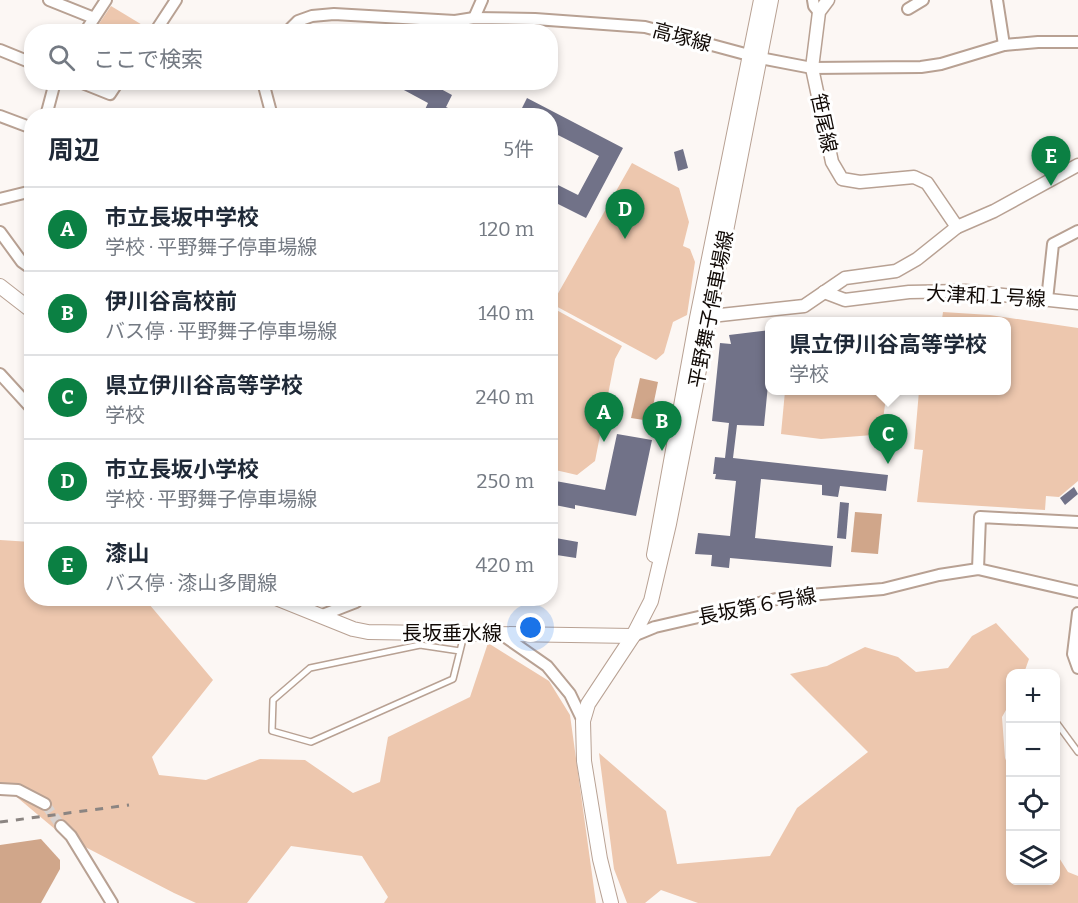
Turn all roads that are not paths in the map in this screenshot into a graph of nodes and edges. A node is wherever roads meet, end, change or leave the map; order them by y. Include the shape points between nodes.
1 (49, 0) edge
2 (106, 0) edge
3 (176, 0) edge
4 (482, 0) edge
5 (760, 0) edge
6 (771, 0) edge
7 (813, 0) edge
8 (828, 0) edge
9 (922, 0) edge
10 (997, 0) edge
11 (908, 9) dead end
12 (819, 12) junction
13 (94, 18) junction
14 (474, 18) junction
15 (90, 24) edge
16 (160, 24) edge
17 (295, 24) edge
18 (1078, 42) edge
19 (1004, 45) junction
20 (0, 50) edge
21 (755, 56) junction
22 (24, 60) edge
23 (812, 68) junction
24 (53, 90) edge
25 (100, 90) edge
26 (113, 90) edge
27 (265, 90) edge
28 (48, 108) edge
29 (270, 108) edge
30 (0, 116) edge
31 (24, 125) edge
32 (1078, 165) edge
33 (24, 193) edge
34 (0, 199) edge
35 (957, 227) junction
36 (1078, 231) edge
37 (0, 232) edge
38 (24, 263) edge
39 (0, 286) edge
40 (824, 292) junction
41 (1047, 300) junction
42 (1078, 303) edge
43 (24, 305) edge
44 (703, 317) junction
45 (0, 374) edge
46 (24, 400) edge
47 (1078, 522) edge
48 (978, 569) junction
49 (1078, 592) edge
50 (296, 606) edge
51 (346, 606) edge
52 (1078, 613) edge
53 (320, 616) junction
54 (500, 633) junction
55 (464, 634) junction
56 (633, 636) junction
57 (460, 651) junction
58 (1078, 668) edge
59 (583, 721) junction
60 (1060, 728) edge
61 (1078, 753) edge
62 (0, 789) edge
63 (45, 804) tunnel mouth
64 (61, 826) tunnel mouth
65 (112, 903) edge
66 (611, 903) edge

1 - 13 street
2 - 13 street
3 - 16 street
4 - 14 street
5 - 21 main road, 平野舞子停車場線
6 - 21 main road, 平野舞子停車場線
7 - 12 street
8 - 12 street, 笹尾線
9 - 11 street
10 - 19 street
12 - 23 street, 笹尾線
13 - 15 street
14 - 17 street, 高塚線 via 455,21 334,14 312,16
14 - 21 street, 高塚線 via 645,27
18 - 19 street, 高塚線
19 - 23 street, 高塚線 via 921,67
20 - 22 street
21 - 23 street, 高塚線
21 - 44 main road, 平野舞子停車場線
23 - 35 street, 笹尾線 via 832,162 842,179 860,182 914,177 927,183
24 - 28 street
25 - 26 street via 110,94
27 - 29 street
30 - 31 street
32 - 35 street
33 - 34 street
35 - 40 street via 896,271 845,278
36 - 41 street via 1053,244
37 - 38 street
39 - 43 main road
40 - 41 street, 大津和１号線 via 845,300 909,292 965,291
40 - 44 street via 804,306
41 - 42 street, 大津和１号線
44 - 56 main road, 平野舞子停車場線 via 658,523 644,616
45 - 46 street
47 - 48 street via 980,517
48 - 49 street
48 - 56 street, 長坂第６号線 via 884,589 785,597 655,627
50 - 53 main road, 長坂垂水線
51 - 53 street
52 - 58 street via 1073,654
53 - 55 main road, 長坂垂水線 via 368,632
54 - 55 main road, 長坂垂水線
54 - 56 main road, 長坂垂水線
54 - 59 street via 547,666 570,694
55 - 57 lane
56 - 59 main road, 平野舞子停車場線 via 588,704
57 - 57 lane via 453,679 311,742 272,731 273,700 310,668 420,645
59 - 66 main road, 平野舞子停車場線 via 586,771
60 - 61 lane
62 - 63 street via 18,790
64 - 65 street

